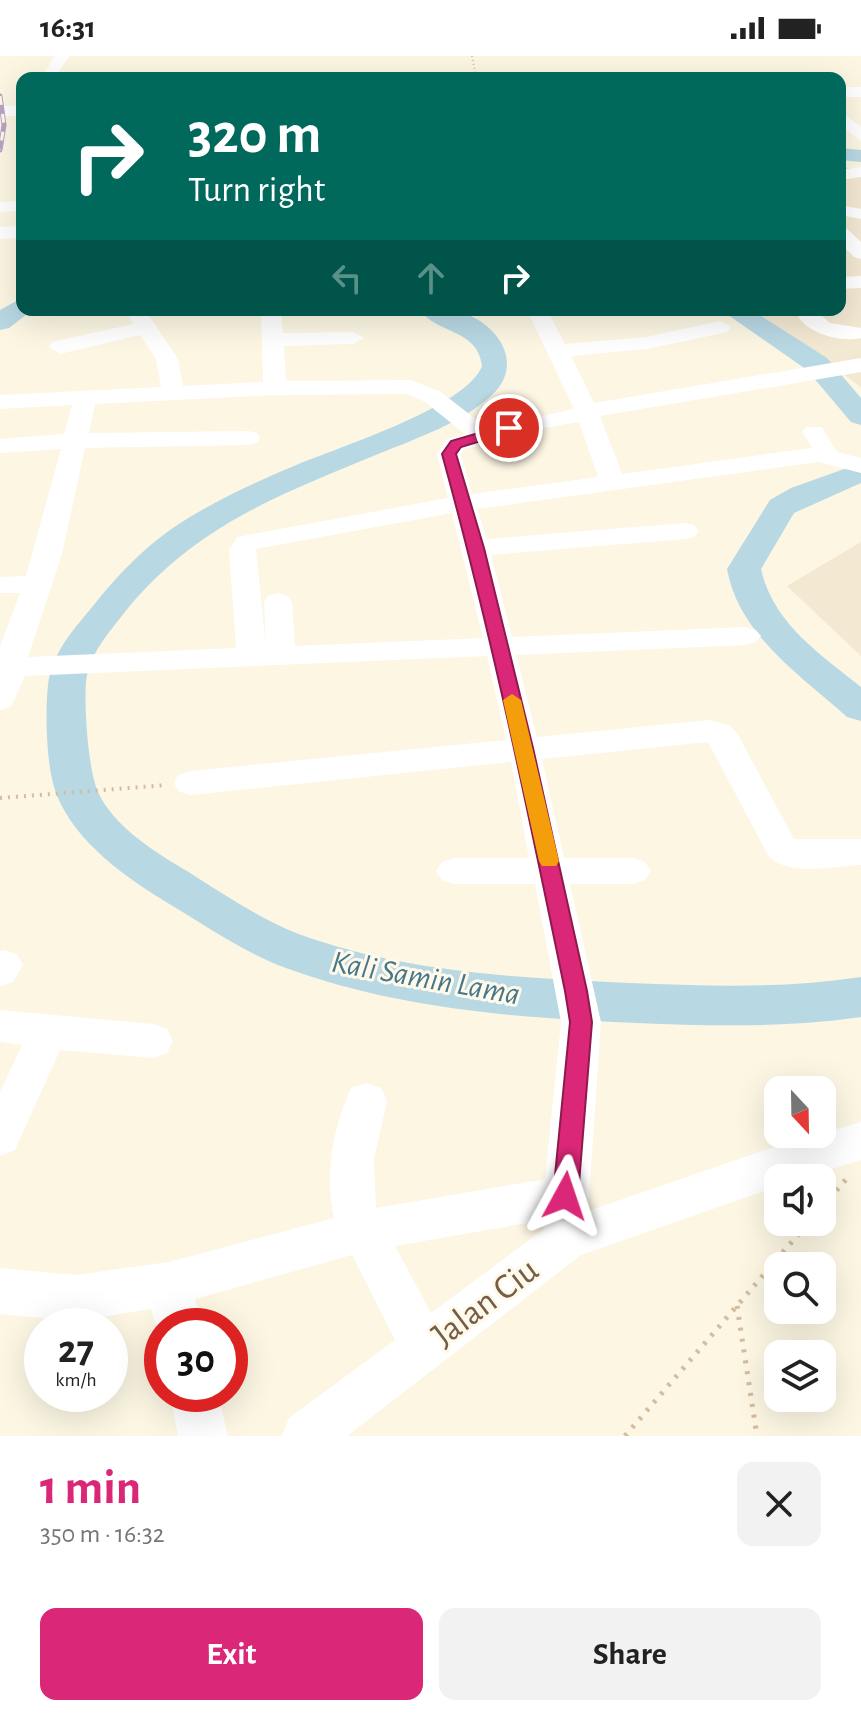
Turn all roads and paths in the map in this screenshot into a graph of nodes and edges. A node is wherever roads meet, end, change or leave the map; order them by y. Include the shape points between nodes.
1 (846, 122) edge
2 (861, 136) edge
3 (846, 239) edge
4 (861, 253) edge
5 (271, 316) edge
6 (540, 316) edge
7 (810, 316) edge
8 (140, 318) edge
9 (720, 327) dead end
10 (859, 336) edge
11 (353, 338) dead end
12 (273, 340) junction
13 (556, 351) junction
14 (861, 365) edge
15 (275, 388) junction
16 (173, 392) junction
17 (80, 398) junction
18 (0, 402) edge
19 (587, 413) junction
20 (481, 435) junction
21 (248, 438) dead end
22 (73, 441) junction
23 (0, 446) edge
24 (861, 466) edge
25 (613, 483) junction
26 (462, 503) junction
27 (685, 531) dead end
28 (476, 548) junction
29 (39, 584) junction
30 (0, 585) edge
31 (278, 602) dead end
32 (746, 636) dead end
33 (499, 646) junction
34 (9, 655) edge
35 (267, 658) junction
36 (0, 700) edge
37 (524, 748) junction
38 (190, 783) joint
39 (0, 798) edge
40 (861, 852) edge
41 (454, 871) dead end
42 (551, 871) junction
43 (633, 871) dead end
44 (0, 1026) edge
45 (48, 1032) junction
46 (153, 1041) dead end
47 (366, 1101) dead end
48 (0, 1137) edge
49 (856, 1157) edge
50 (836, 1186) edge
51 (566, 1217) junction
52 (363, 1231) junction
53 (797, 1236) edge
54 (0, 1291) edge
55 (174, 1305) edge
56 (737, 1306) junction
57 (423, 1346) junction
58 (198, 1412) edge
59 (203, 1436) edge
60 (307, 1436) edge
61 (625, 1436) edge
62 (757, 1436) edge

1 - 2 street
3 - 4 street
5 - 12 street
6 - 13 street
7 - 10 street via 823,328
8 - 16 street via 169,364
8 - 17 street via 67,353
9 - 13 street via 647,343
11 - 12 street
12 - 15 street
13 - 19 street
14 - 19 street
15 - 16 street
15 - 20 street via 411,387 442,403
16 - 17 street
17 - 18 street
17 - 22 street
19 - 20 street
19 - 25 street
20 - 26 street via 450,451
21 - 22 street
22 - 23 street
22 - 29 street
24 - 25 street via 817,444 751,462
25 - 26 street
26 - 28 street
26 - 35 street via 246,543 242,550
27 - 28 street
28 - 33 street
29 - 30 street
29 - 34 street
31 - 35 street
32 - 33 street
33 - 35 street
33 - 37 street
34 - 35 street via 80,664
34 - 36 street
37 - 38 street
37 - 40 street via 701,730 718,733 781,848 797,856
37 - 42 street
38 - 39 path
41 - 42 street
42 - 43 street
42 - 51 street via 578,1007
44 - 45 street
45 - 46 street
45 - 48 street
47 - 52 street via 350,1173 351,1200
49 - 50 path
49 - 51 street, Jalan Ciu via 762,1171
51 - 52 street
51 - 57 street, Jalan Ciu
52 - 55 street
52 - 57 street
53 - 56 path
54 - 55 street
56 - 61 path
56 - 62 path
57 - 60 street, Jalan Ciu
58 - 59 street

